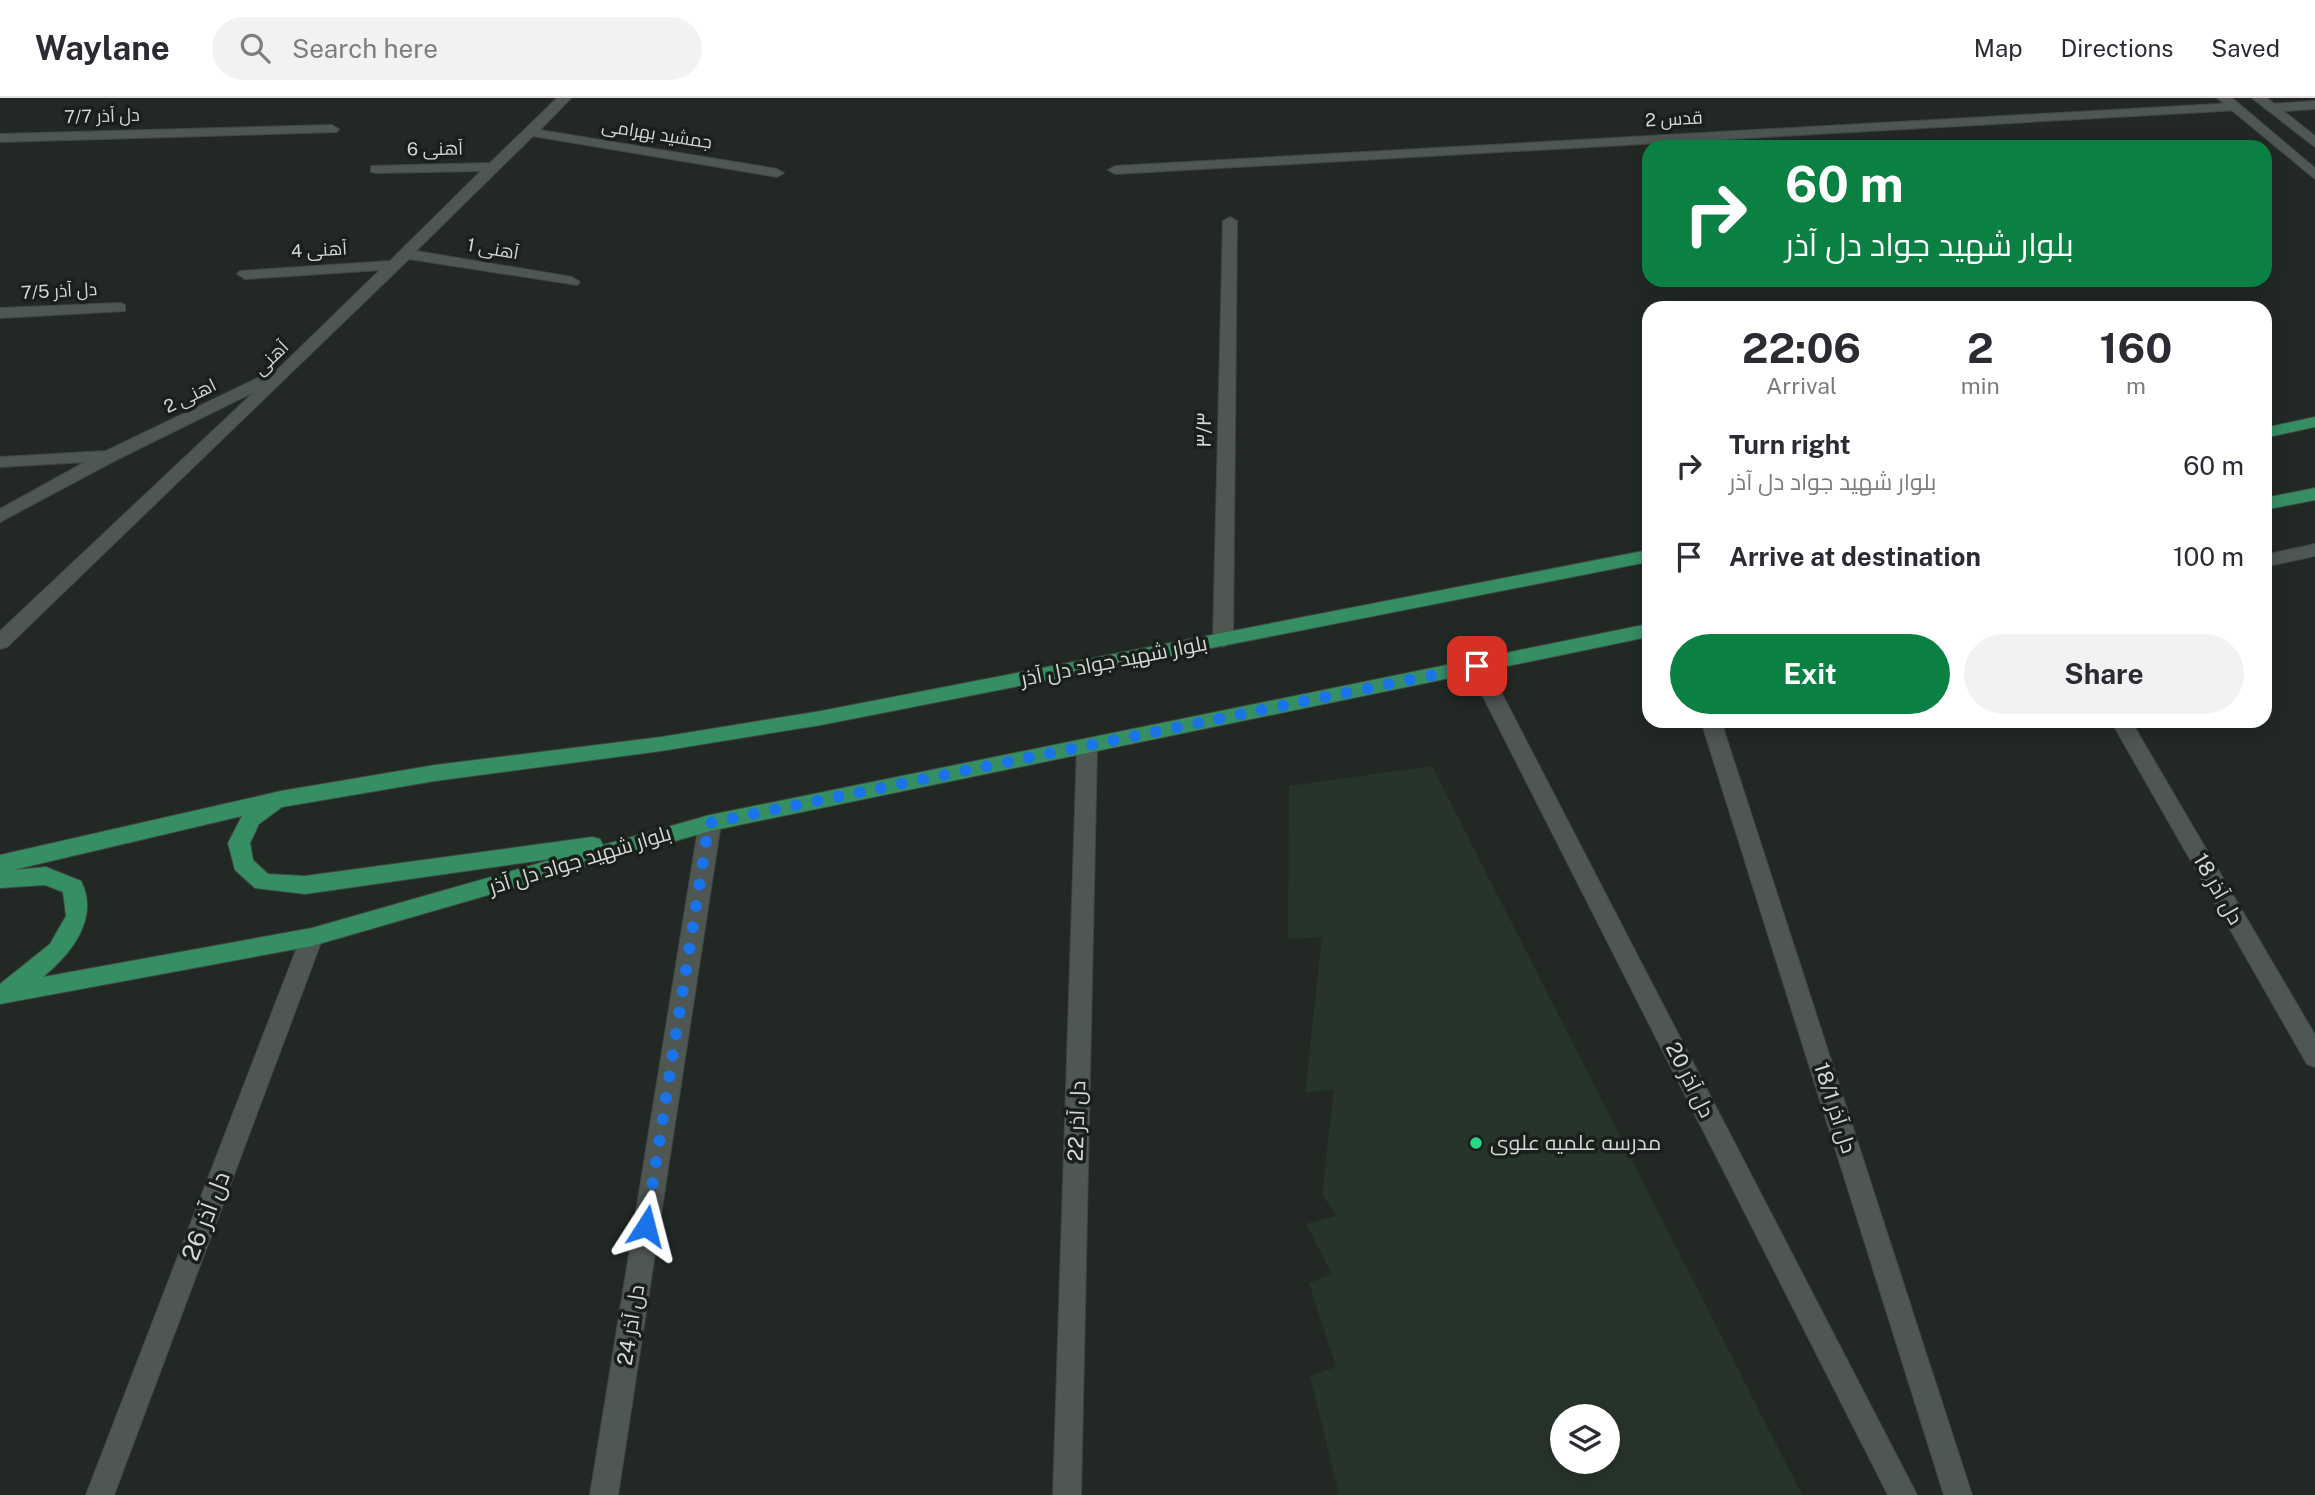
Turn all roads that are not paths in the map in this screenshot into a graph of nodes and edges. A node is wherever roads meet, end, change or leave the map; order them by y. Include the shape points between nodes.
1 (564, 98) edge
2 (2259, 98) edge
3 (2230, 103) edge
4 (2315, 105) edge
5 (2271, 108) junction
6 (332, 129) dead end
7 (530, 132) junction
8 (0, 138) edge
9 (2315, 144) edge
10 (495, 167) junction
11 (376, 169) dead end
12 (1115, 170) dead end
13 (777, 173) dead end
14 (2315, 175) edge
15 (1230, 221) dead end
16 (401, 259) junction
17 (245, 274) dead end
18 (572, 282) dead end
19 (120, 308) dead end
20 (0, 313) edge
21 (287, 370) junction
22 (2315, 422) edge
23 (2272, 431) edge
24 (110, 456) junction
25 (0, 462) edge
26 (2315, 494) edge
27 (2272, 502) edge
28 (0, 516) edge
29 (2315, 550) edge
30 (1642, 557) edge
31 (2272, 559) edge
32 (1642, 631) edge
33 (1223, 640) junction
34 (0, 642) edge
35 (1477, 666) junction
36 (1714, 728) edge
37 (2125, 728) edge
38 (1087, 747) junction
39 (281, 799) junction
40 (709, 823) junction
41 (654, 836) junction
42 (0, 864) edge
43 (0, 880) edge
44 (312, 937) junction
45 (2, 998) edge
46 (2315, 1057) edge
47 (100, 1495) edge
48 (604, 1495) edge
49 (1067, 1495) edge
50 (1903, 1495) edge
51 (1958, 1495) edge

1 - 7 street, آهنی
2 - 5 street
3 - 12 street, قدس 2
3 - 14 street
4 - 5 street
5 - 9 street
6 - 8 street, دل آذر 7/7
7 - 10 street, آهنی
7 - 13 street, جمشید بهرامی
10 - 11 street, آهنی 6
10 - 16 street, آهنی
15 - 33 street, ۳/۳
16 - 17 street, آهنی 4
16 - 18 street, آهنی 1
16 - 21 street, آهنی
19 - 20 street, دل آذر 7/5
21 - 24 street, اهنی 2
21 - 34 street, آهنی
22 - 23 main road
24 - 25 street
24 - 28 street, اهنی 2
26 - 27 main road
29 - 31 street
30 - 33 main road, بلوار شهید جواد دل آذر
32 - 35 main road, بلوار شهید جواد دل آذر
33 - 39 main road, بلوار شهید جواد دل آذر via 821,718
35 - 38 main road, بلوار شهید جواد دل آذر
35 - 50 street, دل آذر 20
36 - 51 street, دل آذر 18/1
37 - 46 street, دل آذر 18
38 - 40 main road, بلوار شهید جواد دل آذر
38 - 49 street, دل آذر 22
39 - 41 main road via 251,819 239,843 243,864 262,882 306,885
39 - 42 main road, بلوار شهید جواد دل آذر
40 - 41 main road, بلوار شهید جواد دل آذر
40 - 48 street, دل آذر 24
41 - 44 main road, بلوار شهید جواد دل آذر via 461,897
43 - 45 main road via 46,876 73,887 77,916 58,951
44 - 45 main road, بلوار شهید جواد دل آذر
44 - 47 street, دل آذر 26

